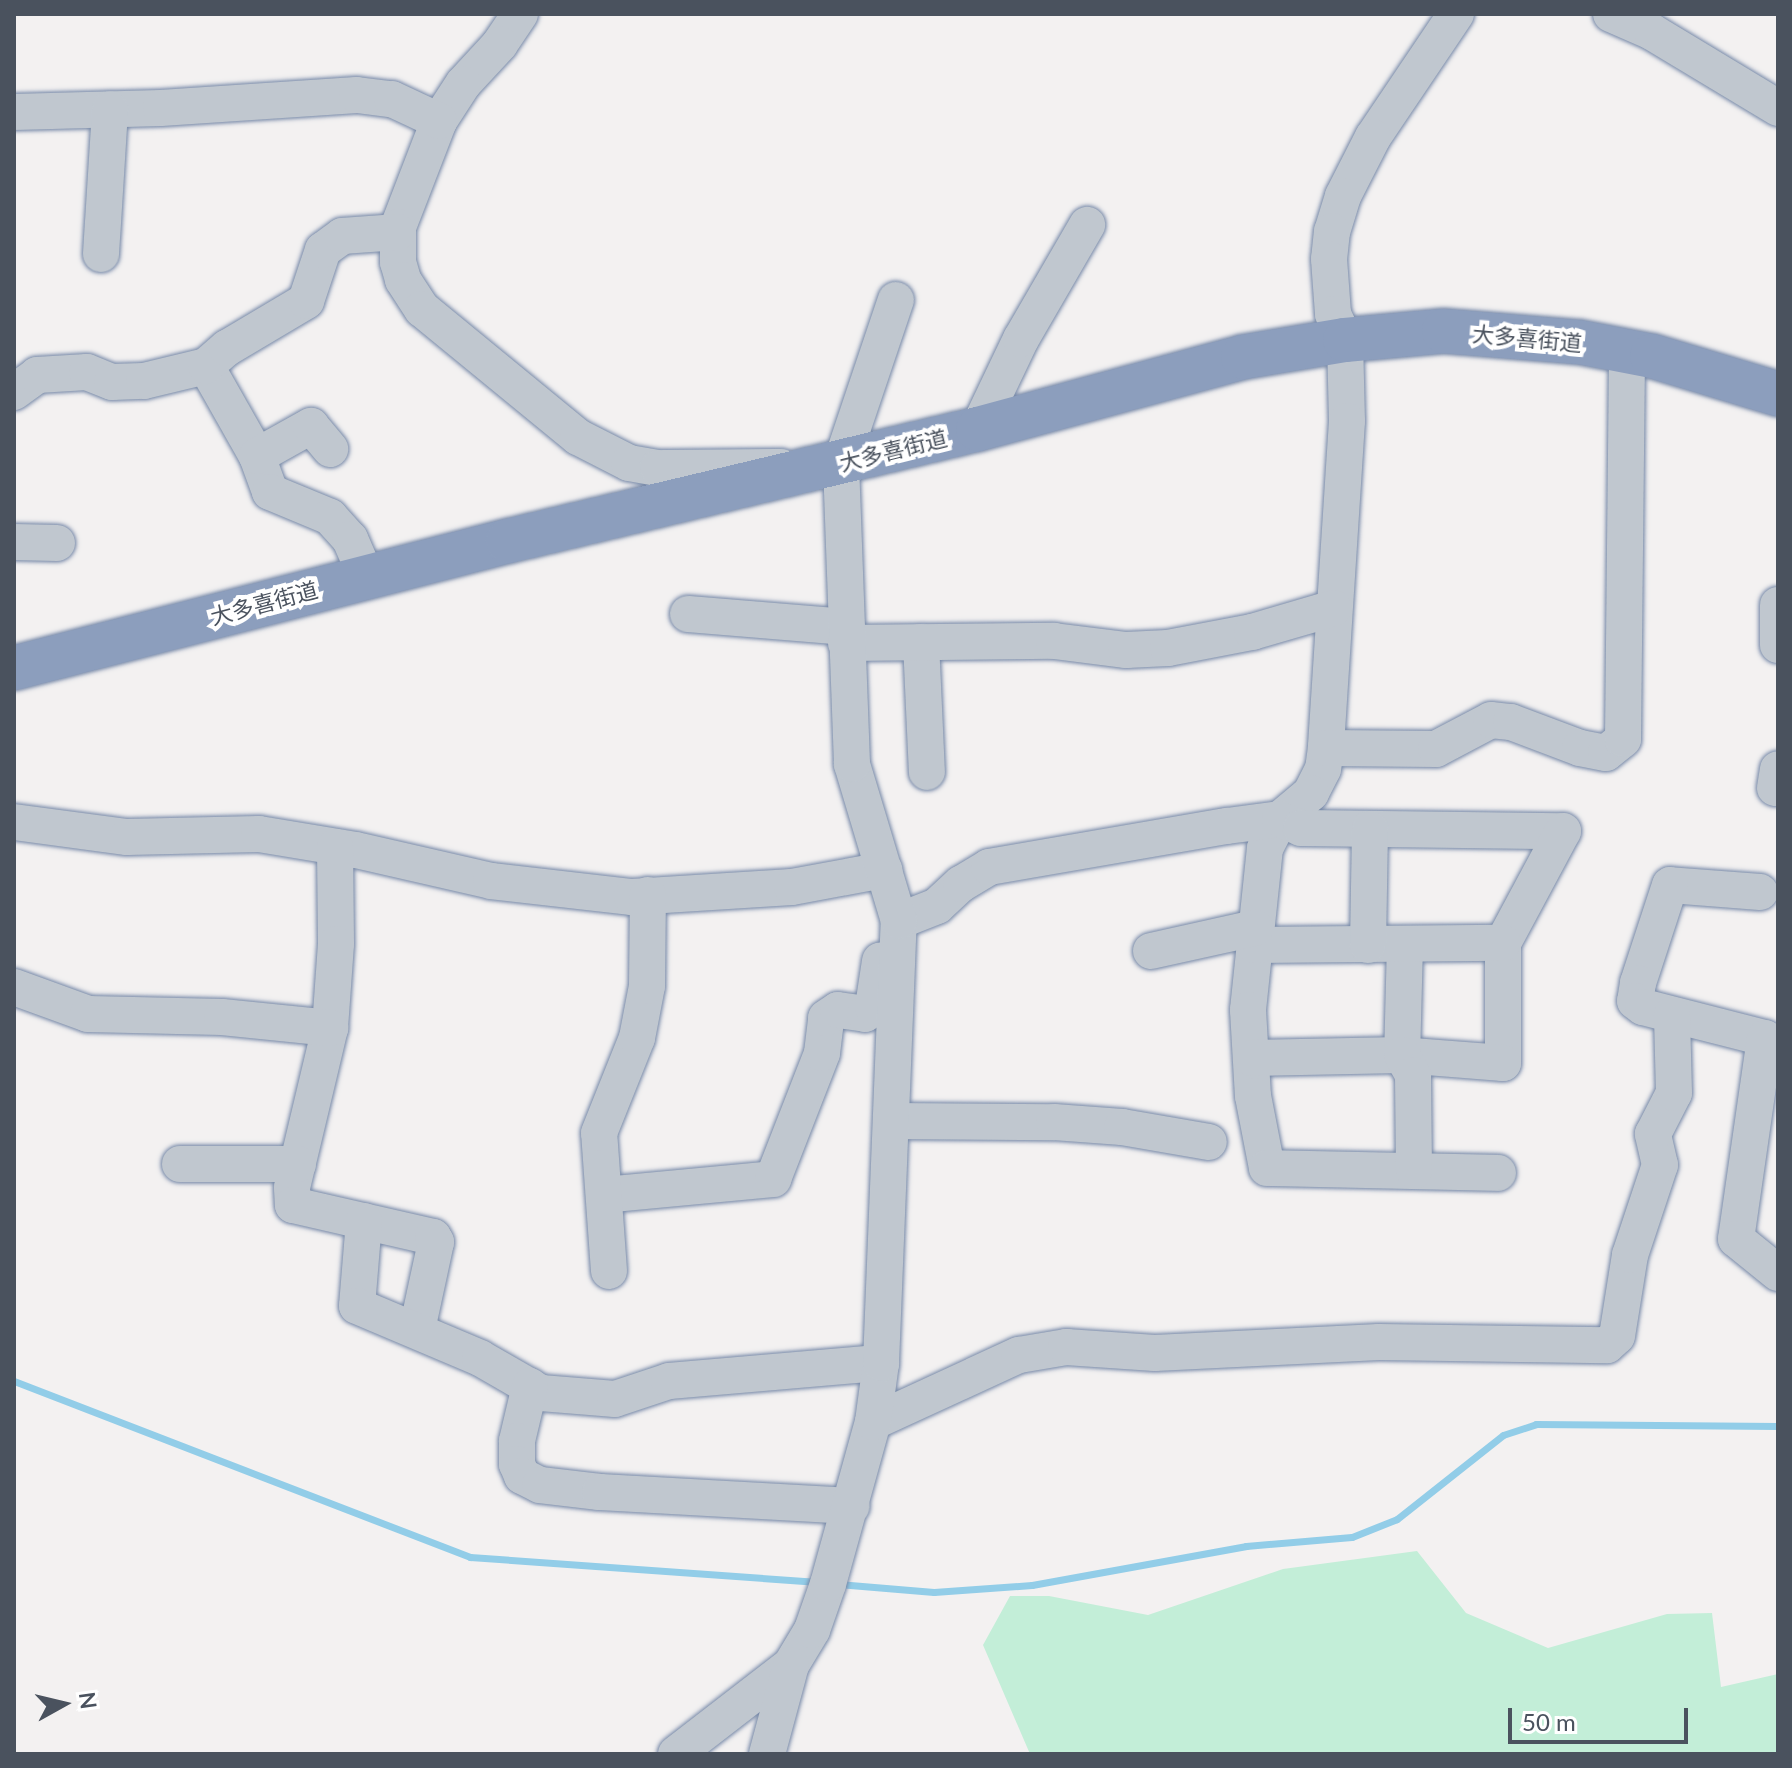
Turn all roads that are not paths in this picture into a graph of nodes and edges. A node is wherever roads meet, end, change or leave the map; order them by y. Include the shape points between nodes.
1 (520, 14) edge
2 (1456, 14) edge
3 (1611, 14) edge
4 (1778, 108) edge
5 (110, 109) junction
6 (14, 112) edge
7 (439, 121) junction
8 (1087, 225) dead end
9 (398, 232) junction
10 (101, 254) dead end
11 (896, 300) dead end
12 (1345, 340) junction
13 (1627, 350) junction
14 (206, 366) junction
15 (14, 392) edge
16 (1778, 394) edge
17 (978, 429) junction
18 (330, 449) dead end
19 (257, 456) junction
20 (822, 467) junction
21 (14, 542) edge
22 (57, 543) dead end
23 (366, 576) junction
24 (1778, 605) edge
25 (1334, 608) junction
26 (688, 614) dead end
27 (846, 635) junction
28 (921, 642) junction
29 (1778, 645) edge
30 (14, 668) edge
31 (1326, 748) junction
32 (927, 772) dead end
33 (1280, 819) junction
34 (14, 822) edge
35 (1370, 829) junction
36 (335, 847) junction
37 (880, 871) junction
38 (1760, 892) dead end
39 (648, 895) junction
40 (899, 921) junction
41 (1255, 937) junction
42 (1503, 943) junction
43 (1405, 944) junction
44 (1368, 945) junction
45 (1151, 951) dead end
46 (14, 987) edge
47 (1672, 1015) junction
48 (330, 1028) junction
49 (1402, 1055) junction
50 (1251, 1058) junction
51 (891, 1121) junction
52 (1209, 1142) dead end
53 (180, 1164) dead end
54 (298, 1164) junction
55 (1414, 1171) junction
56 (1498, 1173) dead end
57 (604, 1195) junction
58 (364, 1221) junction
59 (609, 1271) dead end
60 (1778, 1273) edge
61 (417, 1330) junction
62 (881, 1363) junction
63 (530, 1386) junction
64 (873, 1422) junction
65 (852, 1506) junction
66 (791, 1665) junction
67 (676, 1754) edge
68 (767, 1754) edge

1 - 7 street
2 - 12 street via 1373,137 1343,196 1329,259 1333,314
3 - 4 street via 1652,32
5 - 6 street
5 - 7 street via 357,95 392,99
5 - 10 street
7 - 9 street
8 - 17 street via 1021,339
9 - 14 street via 342,236 323,250 306,301
9 - 20 street via 403,280 422,309 578,437 629,463 658,468
11 - 20 street
12 - 13 highway, 大多喜街道 via 1444,331 1517,334
12 - 17 highway, 大多喜街道 via 1243,357
12 - 25 street via 1344,491
13 - 16 highway, 大多喜街道
13 - 31 street via 1623,739 1606,753 1491,720 1436,749
14 - 15 street via 144,381 112,382 87,372 37,375
14 - 19 street
17 - 20 highway, 大多喜街道
18 - 19 street via 311,426
19 - 23 street via 270,492 330,517 350,539
20 - 23 highway, 大多喜街道
20 - 27 street
21 - 22 street
23 - 30 highway, 大多喜街道
24 - 29 street
25 - 28 street via 1252,632 1168,648 1126,650 1054,641
25 - 31 street
26 - 27 street
27 - 28 street
27 - 37 street via 852,764
28 - 32 street
31 - 33 street via 1311,793
33 - 35 street via 1301,828
33 - 40 street via 989,867 937,906
33 - 41 street via 1265,848
34 - 36 street via 127,837 259,834
35 - 42 street via 1563,831
35 - 44 street
36 - 39 street via 491,881
36 - 48 street
37 - 39 street via 792,887
37 - 40 street
37 - 57 street via 880,964 873,1007 865,1014 838,1010 826,1018 822,1053 773,1179
38 - 47 street via 1670,885 1635,1001
39 - 57 street via 647,986 637,1038 599,1133
40 - 51 street
41 - 44 street
41 - 45 street
41 - 50 street via 1248,1010
42 - 43 street
42 - 49 street via 1503,1063
43 - 44 street
43 - 49 street
46 - 48 street via 88,1014 222,1017
47 - 60 street via 1765,1038 1736,1239
47 - 64 street via 1674,1093 1653,1134 1660,1165 1630,1255 1617,1336 1607,1345 1379,1342 1155,1353 1066,1347 1019,1355
48 - 54 street
49 - 50 street
49 - 55 street via 1413,1075
50 - 55 street via 1267,1168
51 - 52 street via 1054,1122
51 - 62 street
53 - 54 street
54 - 58 street via 293,1205
55 - 56 street
57 - 59 street
58 - 61 street via 357,1306
58 - 61 street via 436,1242
61 - 63 street
62 - 63 street via 669,1381 615,1399 541,1393
62 - 64 street
63 - 65 street via 517,1464 522,1476 540,1485
64 - 65 street
65 - 66 street via 812,1630
66 - 67 street
66 - 68 street

